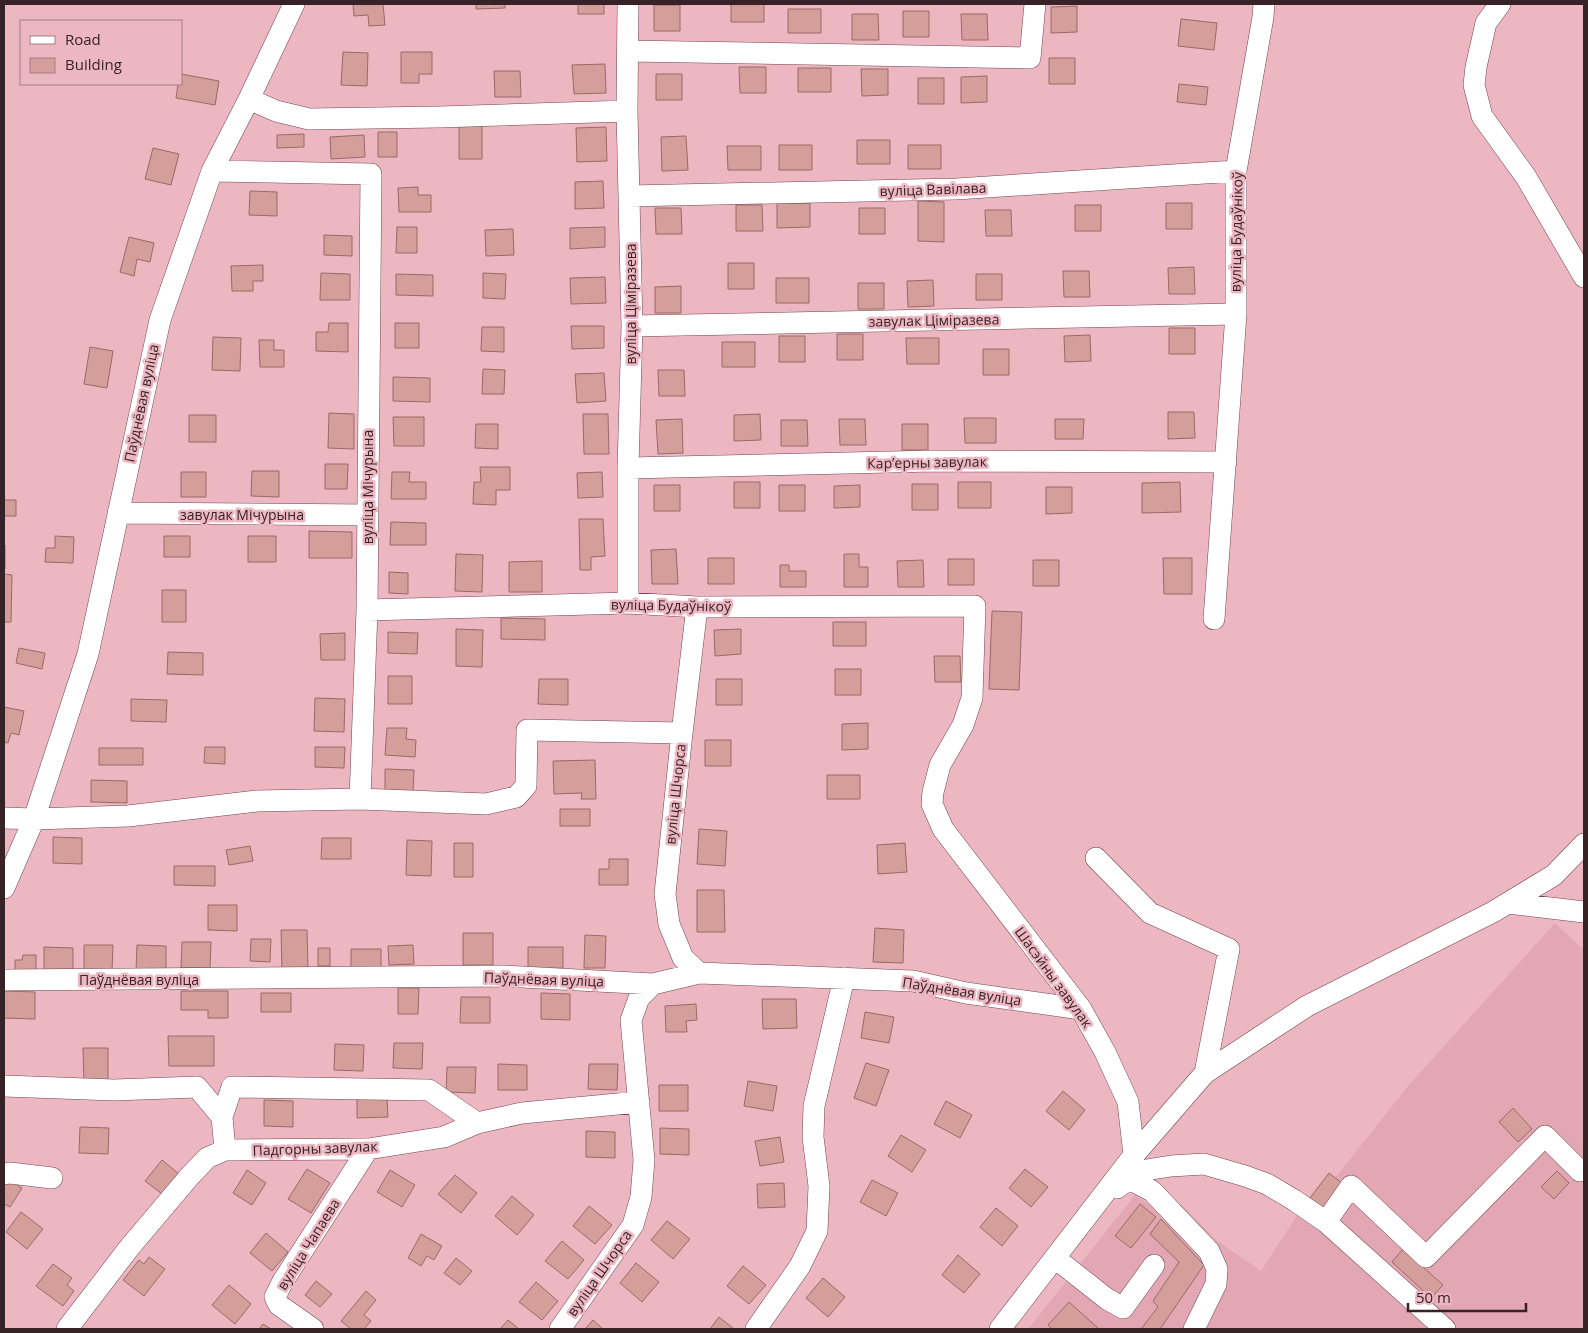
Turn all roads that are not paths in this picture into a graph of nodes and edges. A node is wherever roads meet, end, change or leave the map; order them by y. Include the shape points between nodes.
1 (294, 4) edge
2 (628, 4) edge
3 (1036, 4) edge
4 (1264, 4) edge
5 (1500, 4) edge
6 (628, 52) junction
7 (249, 99) junction
8 (627, 111) junction
9 (212, 171) junction
10 (1236, 171) junction
11 (629, 196) junction
12 (1584, 277) edge
13 (1236, 314) junction
14 (632, 326) junction
15 (1226, 462) junction
16 (628, 468) junction
17 (118, 513) junction
18 (367, 515) junction
19 (628, 603) junction
20 (697, 606) junction
21 (975, 606) joint
22 (367, 610) junction
23 (1214, 619) dead end
24 (682, 733) junction
25 (360, 799) junction
26 (4, 818) edge
27 (34, 819) junction
28 (1584, 844) edge
29 (1096, 858) dead end
30 (4, 888) edge
31 (1508, 903) junction
32 (1584, 912) edge
33 (699, 973) junction
34 (844, 978) junction
35 (4, 980) edge
36 (653, 984) junction
37 (1080, 1009) junction
38 (1205, 1073) junction
39 (4, 1086) edge
40 (640, 1102) junction
41 (222, 1117) junction
42 (477, 1123) junction
43 (368, 1149) junction
44 (225, 1150) junction
45 (1134, 1155) junction
46 (1580, 1171) dead end
47 (4, 1174) edge
48 (52, 1178) dead end
49 (1129, 1179) junction
50 (1098, 1201) junction
51 (1326, 1222) junction
52 (1054, 1258) junction
53 (1154, 1265) dead end
54 (1003, 1328) edge
55 (67, 1329) edge
56 (313, 1329) edge
57 (560, 1329) edge
58 (756, 1329) edge
59 (1194, 1329) edge
60 (1445, 1329) edge

1 - 7 street, Паўднёвая вуліца
2 - 6 street, вуліца Ціміразева
3 - 6 street via 1030,58
4 - 10 street, вуліца Будаўнікоў
5 - 12 street via 1486,23 1476,67 1474,85 1482,116 1526,177
6 - 8 street, вуліца Ціміразева
7 - 8 street via 276,111 309,119
7 - 9 street, Паўднёвая вуліца
8 - 11 street, вуліца Ціміразева
9 - 17 street, Паўднёвая вуліца via 160,320
9 - 18 street, вуліца Мічурына via 371,174
10 - 11 street, вуліца Вавілава via 956,189
10 - 13 street, вуліца Будаўнікоў
11 - 14 street, вуліца Ціміразева
13 - 14 street, завулак Ціміразева
13 - 15 street, вуліца Будаўнікоў
14 - 16 street, вуліца Ціміразева
15 - 16 street, Карʼерны завулак via 933,461
15 - 23 street, вуліца Будаўнікоў
16 - 19 street, вуліца Ціміразева
17 - 18 street, завулак Мічурына
17 - 27 street, Паўднёвая вуліца via 88,654
18 - 22 street, вуліца Мічурына
19 - 20 street, вуліца Будаўнікоў
19 - 22 street, вуліца Будаўнікоў
20 - 21 street, вуліца Будаўнікоў
20 - 24 street, вуліца Шчорса
21 - 37 street, Шасэйны завулак via 972,698 963,725 940,765 932,804 943,829
22 - 25 street, вуліца Мічурына
24 - 25 street via 527,730 526,786 516,797 486,804
24 - 33 street, вуліца Шчорса via 665,894 669,924 683,958
25 - 27 street via 256,801 128,816
26 - 27 street
27 - 30 street, Паўднёвая вуліца
28 - 31 street via 1554,875
29 - 38 street via 1150,913 1229,948
31 - 32 street
31 - 38 street via 1307,1006
33 - 34 street, Паўднёвая вуліца
33 - 36 street, Паўднёвая вуліца
34 - 37 street, Паўднёвая вуліца via 913,980 966,994
34 - 58 street via 814,1106 813,1136 820,1186 817,1231 800,1266
35 - 36 street, Паўднёвая вуліца via 504,976
36 - 40 street, вуліца Шчорса via 639,998 631,1020
37 - 45 street, Шасэйны завулак via 1128,1102
38 - 45 street
39 - 41 street via 114,1090 197,1087
40 - 42 street, Падгорны завулак via 522,1113
40 - 57 street, вуліца Шчорса via 644,1160 641,1197 633,1225
41 - 42 street via 232,1087 429,1090
41 - 44 street
42 - 43 street, Падгорны завулак via 444,1137
43 - 44 street, Падгорны завулак
43 - 56 street, вуліца Чапаева via 275,1297 279,1305
44 - 55 street, Падгорны завулак via 207,1158 189,1177
45 - 50 street
46 - 51 street via 1545,1136 1426,1257 1351,1186
47 - 48 street
49 - 50 street
49 - 51 street via 1140,1172 1204,1164 1267,1184
49 - 59 street via 1152,1191 1209,1251 1217,1269 1216,1284
50 - 52 street
51 - 60 street
52 - 53 street via 1123,1308
52 - 54 street

